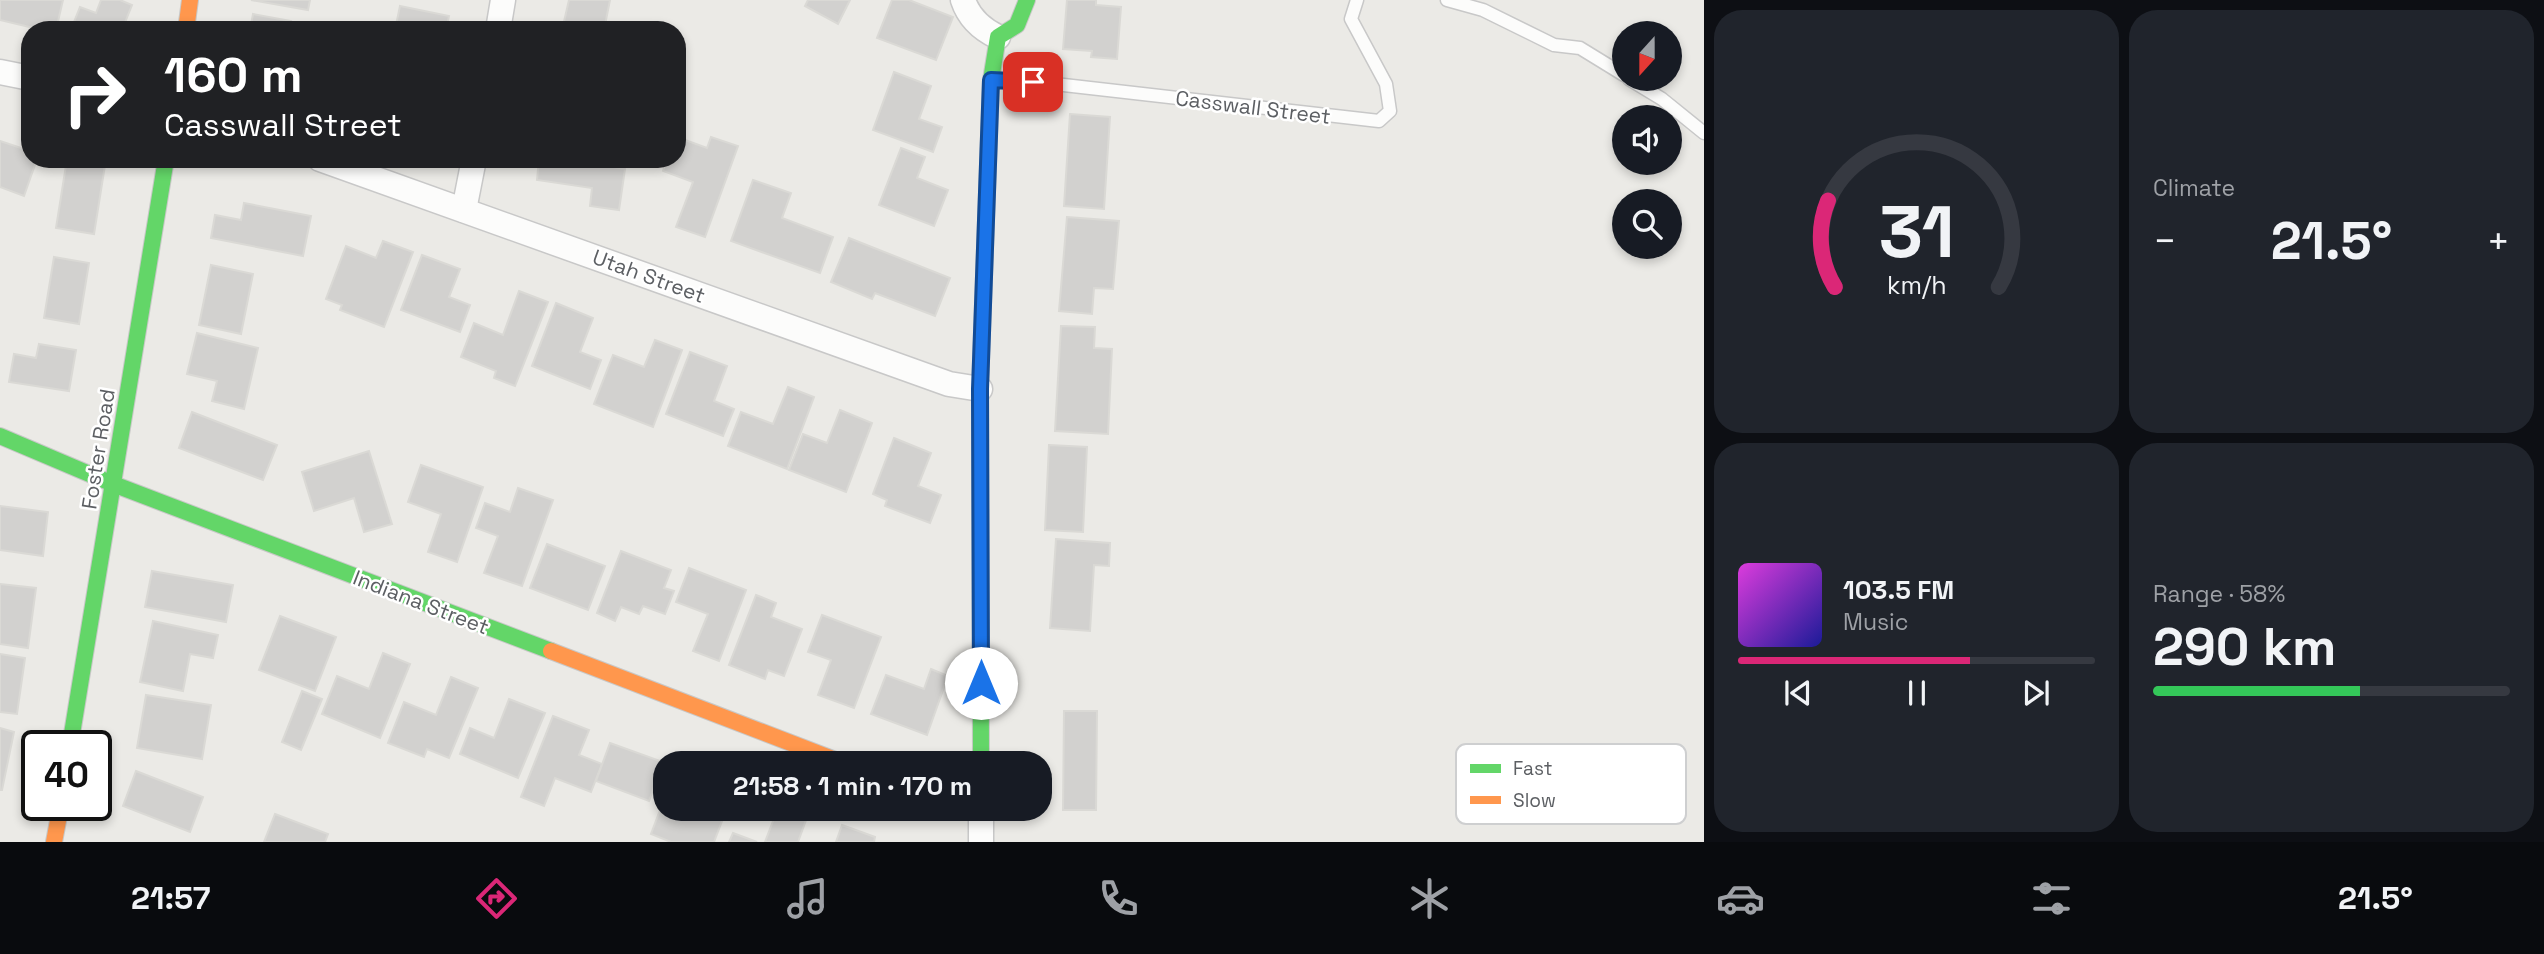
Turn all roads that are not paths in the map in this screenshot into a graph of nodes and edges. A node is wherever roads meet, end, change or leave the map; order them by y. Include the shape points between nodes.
1 (190, 0) edge
2 (503, 0) edge
3 (963, 0) edge
4 (1027, 0) edge
5 (1357, 0) edge
6 (1447, 0) edge
7 (187, 21) edge
8 (500, 21) edge
9 (998, 37) junction
10 (1612, 68) edge
11 (0, 72) edge
12 (21, 76) edge
13 (991, 80) junction
14 (1649, 91) edge
15 (1704, 133) edge
16 (165, 168) edge
17 (345, 168) edge
18 (472, 168) edge
19 (464, 210) junction
20 (980, 389) junction
21 (0, 436) edge
22 (113, 484) junction
23 (73, 730) edge
24 (812, 751) edge
25 (981, 751) edge
26 (58, 821) edge
27 (977, 821) edge
28 (54, 842) edge
29 (981, 842) edge

1 - 7 street
2 - 8 street
3 - 9 street via 982,30
4 - 9 street via 1017,25
5 - 13 lane, Casswall Street via 1351,19 1386,84 1390,111 1379,121
6 - 10 lane via 1483,10 1554,45 1580,48
9 - 13 street
11 - 12 street
13 - 20 street
14 - 15 lane
16 - 22 street, Foster Road
17 - 19 street, Utah Street
18 - 19 street
19 - 20 street, Utah Street via 949,384
20 - 25 street
21 - 22 street, Indiana Street
22 - 23 street, Foster Road
22 - 24 street, Indiana Street
26 - 28 street
27 - 29 street

